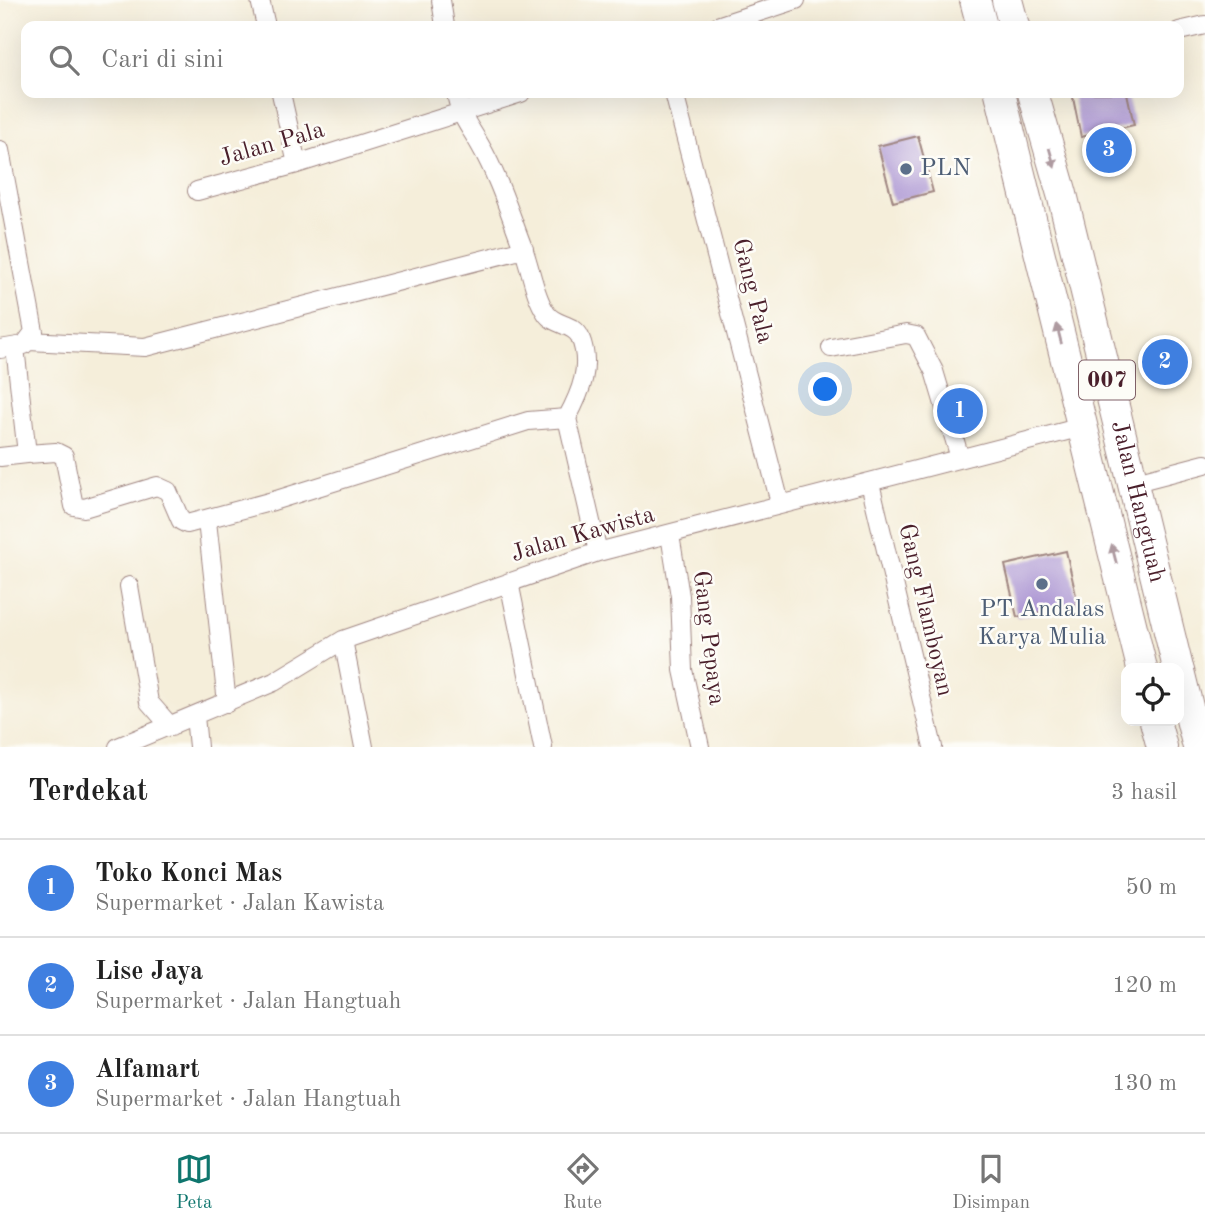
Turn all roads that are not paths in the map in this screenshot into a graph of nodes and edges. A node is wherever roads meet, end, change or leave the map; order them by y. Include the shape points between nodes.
1 (260, 0) edge
2 (441, 0) edge
3 (796, 0) edge
4 (975, 0) edge
5 (1007, 0) edge
6 (265, 21) edge
7 (444, 21) edge
8 (732, 21) edge
9 (981, 21) edge
10 (1013, 21) edge
11 (1205, 25) edge
12 (1184, 30) edge
13 (282, 98) edge
14 (457, 98) edge
15 (506, 98) edge
16 (675, 98) edge
17 (1001, 98) edge
18 (1033, 98) edge
19 (460, 114) junction
20 (0, 149) edge
21 (297, 164) junction
22 (2, 175) edge
23 (197, 191) dead end
24 (524, 249) junction
25 (15, 346) edge
26 (831, 348) dead end
27 (567, 418) junction
28 (1082, 427) junction
29 (27, 454) junction
30 (0, 457) edge
31 (960, 458) junction
32 (1205, 464) edge
33 (1132, 483) junction
34 (870, 484) junction
35 (780, 503) junction
36 (207, 521) junction
37 (670, 535) junction
38 (598, 552) junction
39 (509, 582) junction
40 (129, 586) dead end
41 (1158, 586) junction
42 (1124, 590) junction
43 (343, 640) junction
44 (1141, 663) edge
45 (1176, 663) edge
46 (1184, 693) edge
47 (227, 703) junction
48 (195, 716) junction
49 (1156, 726) edge
50 (171, 727) junction
51 (118, 747) edge
52 (198, 747) edge
53 (364, 747) edge
54 (543, 747) edge
55 (700, 747) edge
56 (933, 747) edge
57 (1162, 747) edge
58 (1198, 747) edge

1 - 6 street
2 - 7 street
3 - 8 street
4 - 9 highway
5 - 10 highway
11 - 12 street
13 - 21 street
14 - 19 street
15 - 19 street, Jalan Pala
16 - 35 street, Gang Pala
28 -> 17 highway, Jalan Hangtuah / 007
18 -> 33 highway, Jalan Hangtuah / 007 via 1062,194
19 - 21 street, Jalan Pala
19 - 24 street via 481,146
20 - 22 street
21 - 23 street, Jalan Pala
22 - 25 street via 33,327
24 - 25 street via 145,346
24 - 27 street via 544,311 581,339 586,372
25 - 29 street
26 - 31 street via 916,336 934,372
27 - 36 street via 528,421
27 - 38 street
28 - 31 street, Jalan Kawista
42 -> 28 highway, Jalan Hangtuah / 007
29 - 30 street
29 - 36 street via 56,452 64,456 71,501 80,508 156,486 172,496 183,523
31 - 34 street, Jalan Kawista
32 - 33 street
33 - 41 highway, Jalan Hangtuah / 007
34 - 35 street, Jalan Kawista
34 - 56 street, Gang Flamboyan
35 - 37 street, Jalan Kawista
36 - 47 street
37 - 38 street, Jalan Kawista
37 - 55 street, Gang Pepaya via 680,596 683,670
38 - 39 street, Jalan Kawista
39 - 43 street, Jalan Kawista
39 - 54 street
40 - 50 street via 149,702
41 - 42 highway
41 - 45 highway, Jalan Hangtuah / 007
42 - 44 highway, Jalan Hangtuah / 007
43 - 47 street, Jalan Kawista via 274,682
43 - 53 street
46 - 58 highway, Jalan Hangtuah / 007
47 - 48 street, Jalan Kawista
48 - 50 street, Jalan Kawista
48 - 52 street
49 - 57 highway
50 - 51 street, Jalan Kawista

